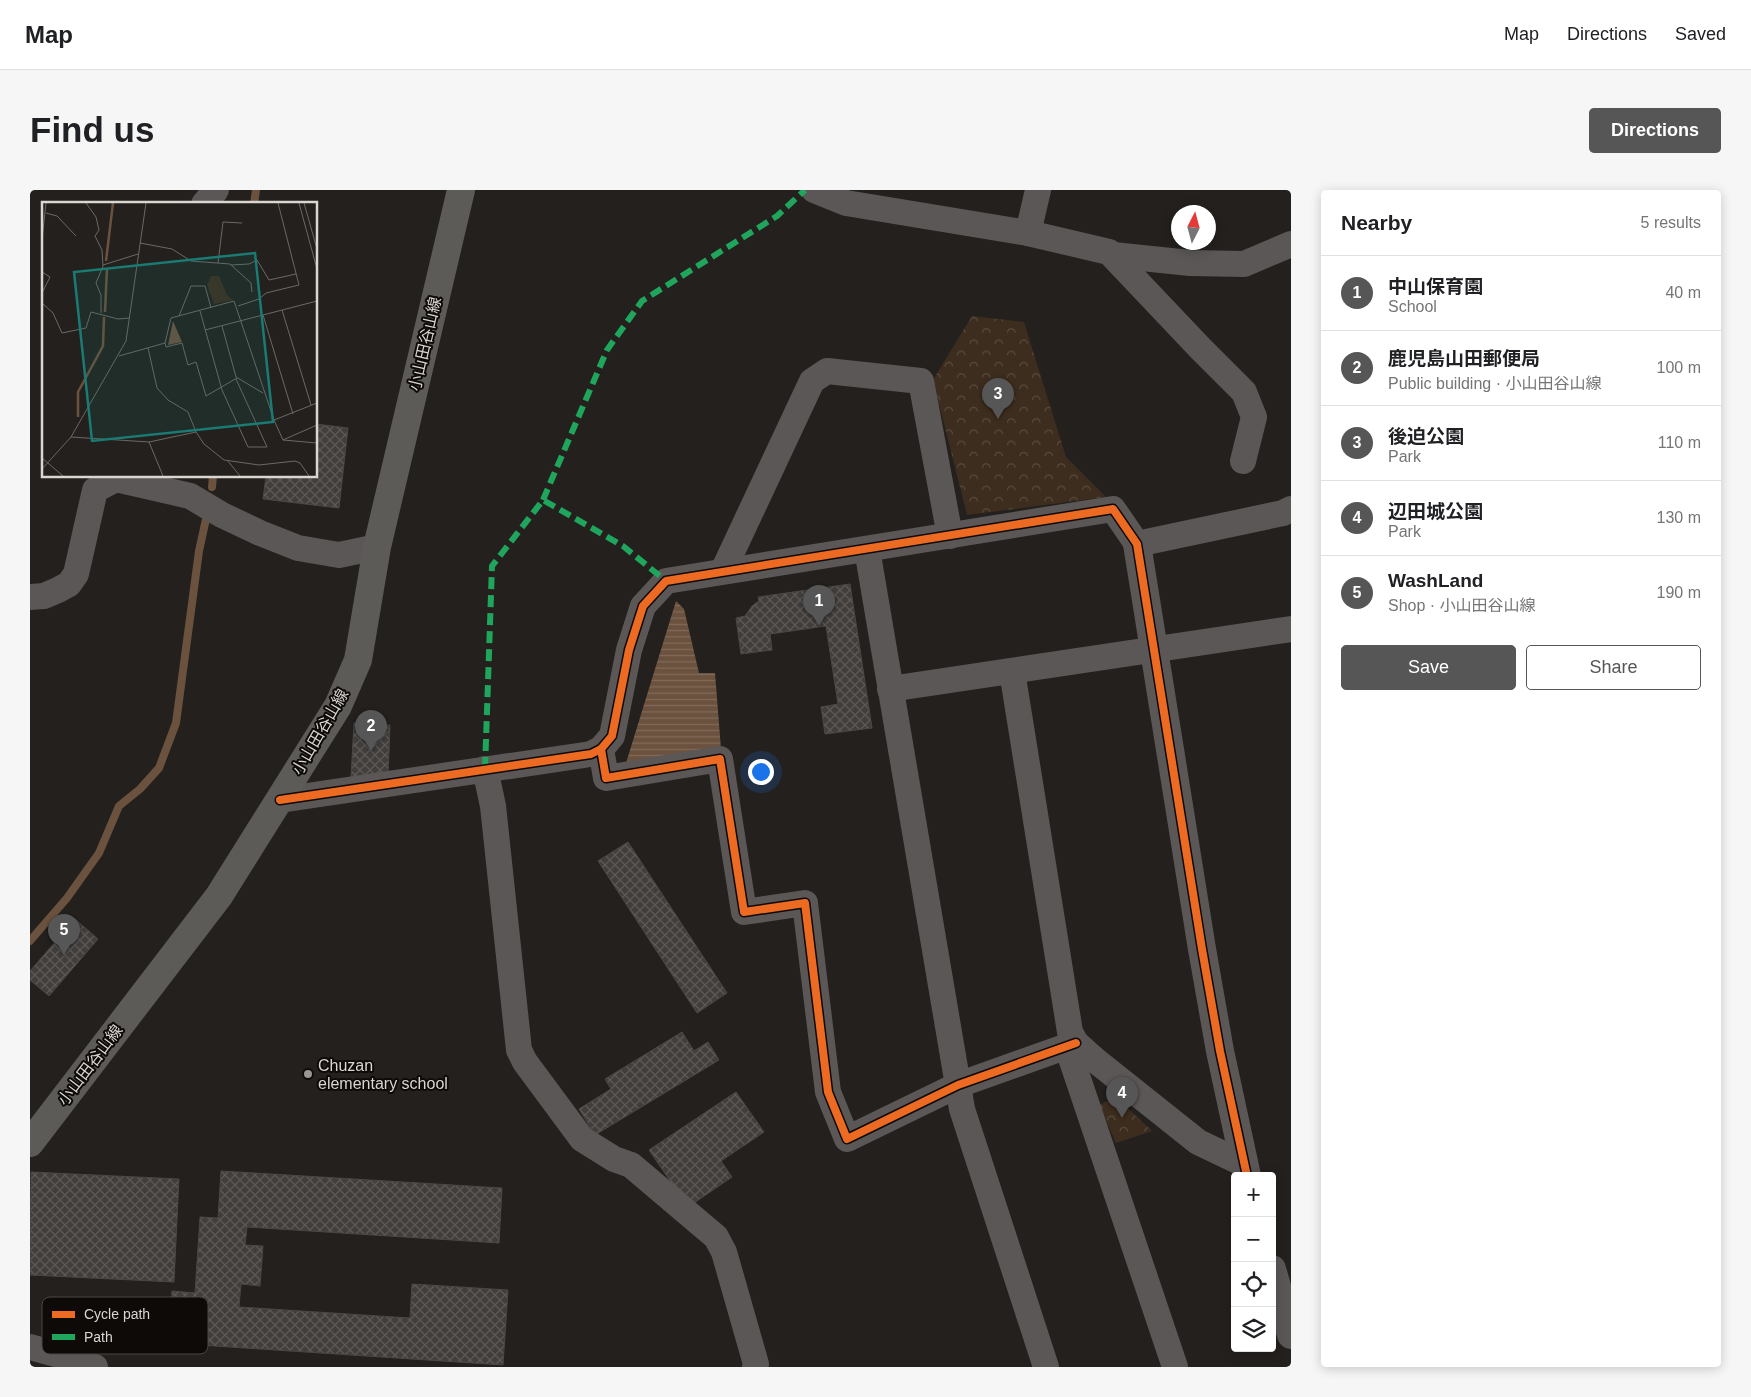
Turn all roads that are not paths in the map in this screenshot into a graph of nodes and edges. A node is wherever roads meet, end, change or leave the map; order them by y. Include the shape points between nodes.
1 (216, 190) edge
2 (461, 190) edge
3 (814, 190) edge
4 (1038, 190) edge
5 (206, 202) edge
6 (1028, 233) junction
7 (1291, 244) edge
8 (1113, 255) junction
9 (1242, 461) dead end
10 (182, 485) edge
11 (1291, 510) edge
12 (950, 536) junction
13 (1136, 544) junction
14 (377, 547) junction
15 (867, 549) junction
16 (723, 571) junction
17 (30, 597) edge
18 (1291, 629) edge
19 (1154, 650) junction
20 (1012, 671) junction
21 (890, 689) junction
22 (601, 749) junction
23 (485, 769) junction
24 (280, 800) junction
25 (1071, 1044) junction
26 (958, 1085) junction
27 (30, 1143) edge
28 (1246, 1170) edge
29 (1276, 1283) edge
30 (1291, 1334) edge
31 (56, 1354) edge
32 (95, 1367) edge
33 (755, 1367) edge
34 (1046, 1367) edge
35 (1175, 1367) edge

1 - 5 street
2 - 14 main road, 小山田谷山線
3 - 6 street via 846,203
4 - 6 street
6 - 8 street
7 - 8 street via 1244,264 1190,263
8 - 9 street via 1244,392 1254,417
10 - 14 street via 190,496 222,515 298,548 339,556
10 - 17 street via 116,479 94,490 76,574 69,584 58,590
11 - 13 street
12 - 13 street via 1112,509
12 - 15 street
12 - 16 street via 921,381 827,371 812,381
13 - 19 street
14 - 24 main road, 小山田谷山線 via 358,660 338,706
15 - 16 street
15 - 21 street
16 - 22 street via 666,581 643,606 629,650 612,736
18 - 19 street
19 - 20 street
19 - 28 street via 1220,1051
20 - 21 street
20 - 25 street
21 - 26 street
22 - 23 street via 591,754
22 - 26 street via 606,778 720,759 744,912 805,903 828,1092 847,1139
23 - 24 street
23 - 33 street via 493,806 519,1050 582,1139 614,1159 631,1165 716,1237 724,1252
24 - 27 main road, 小山田谷山線 via 219,896
25 - 26 street
25 - 28 street via 1198,1142
25 - 35 street
26 - 34 street via 962,1109
29 - 30 street
31 - 32 street

